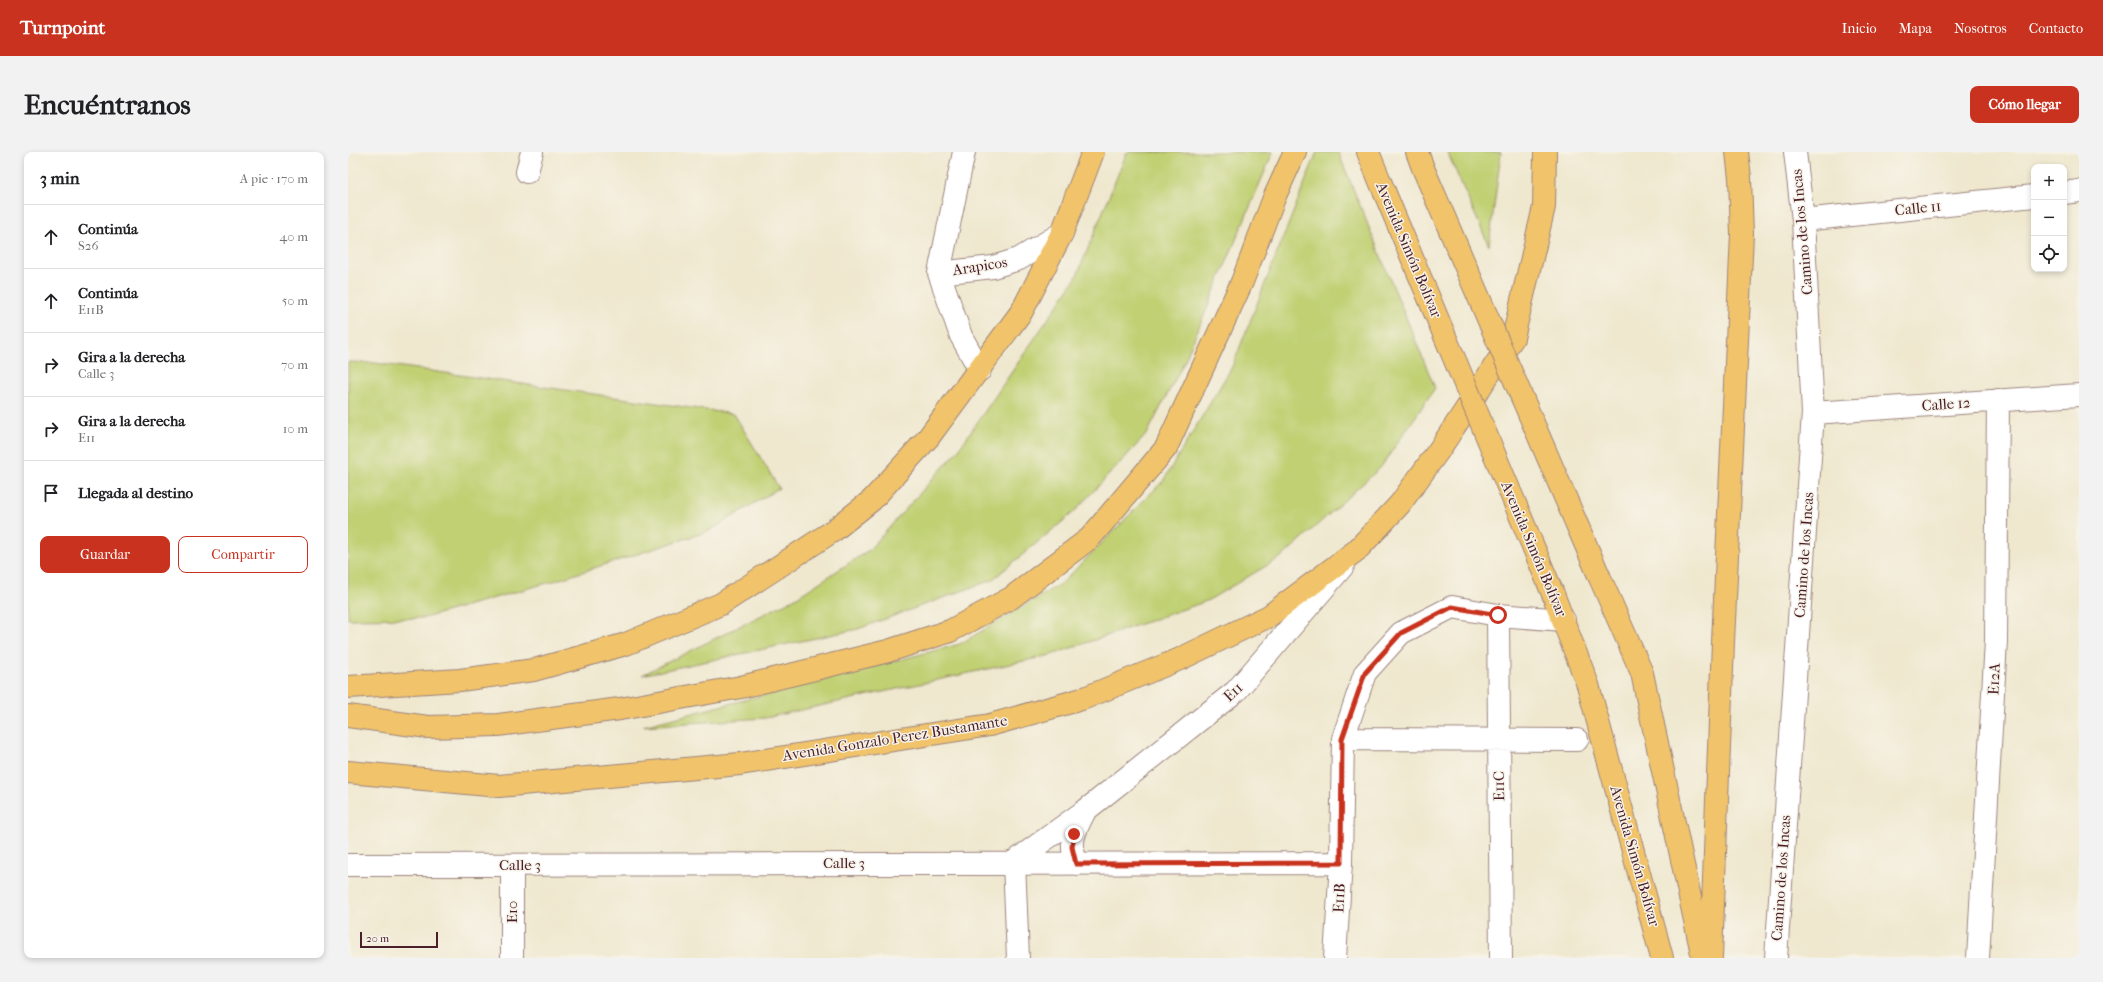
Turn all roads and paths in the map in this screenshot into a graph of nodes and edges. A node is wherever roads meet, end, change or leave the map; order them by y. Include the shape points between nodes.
1 (964, 152) edge
2 (1093, 152) edge
3 (1295, 152) edge
4 (1368, 152) edge
5 (1545, 152) edge
6 (1736, 152) edge
7 (1795, 152) edge
8 (1420, 160) edge
9 (2079, 191) edge
10 (2067, 193) edge
11 (2031, 196) edge
12 (1803, 220) junction
13 (1062, 233) junction
14 (939, 273) junction
15 (980, 370) junction
16 (2079, 395) edge
17 (1998, 400) junction
18 (1813, 413) junction
19 (1357, 550) junction
20 (1498, 615) junction
21 (1564, 620) junction
22 (348, 687) edge
23 (348, 716) edge
24 (1342, 739) junction
25 (1499, 740) junction
26 (1577, 740) dead end
27 (348, 772) edge
28 (1086, 810) junction
29 (1014, 862) junction
30 (1341, 863) junction
31 (1076, 864) junction
32 (348, 865) edge
33 (512, 865) junction
34 (512, 958) edge
35 (1018, 958) edge
36 (1336, 958) edge
37 (1501, 958) edge
38 (1662, 958) edge
39 (1703, 958) edge
40 (1711, 958) edge
41 (1776, 958) edge
42 (1978, 958) edge

1 - 14 street, Arapicos
2 - 13 main road
3 - 23 main road via 1274,198 1242,282 1166,448 1090,538 1010,598 950,631 888,651 741,687 620,708 498,725 428,727
4 - 21 main road, Avenida Simón Bolívar, bridge
5 - 19 main road, Avenida Gonzalo Perez Bustamante via 1544,207 1513,338 1400,504
6 - 40 main road via 1740,178 1742,234 1722,642
7 - 12 street, Camino de los Incas
8 - 39 main road, bridge via 1642,673
9 - 10 street
11 - 12 street, Calle 11
12 - 18 street, Camino de los Incas
13 - 14 street, Arapicos via 1019,259 993,267
13 - 15 main road via 1022,311
14 - 15 street, Arapicos via 961,336
15 - 22 main road via 928,438 872,500 833,531 721,604 626,644 534,670 460,680
16 - 17 street, Calle 12
17 - 18 street, Calle 12
17 - 42 street, E12A via 1996,641
18 - 41 street, Camino de los Incas
19 - 27 main road, Avenida Gonzalo Perez Bustamante via 1269,616 1186,656 1082,699 990,725 740,764 499,786
19 - 28 street, E11 via 1236,691
20 - 21 street
20 - 24 street, E11B via 1452,607 1401,633 1365,673
20 - 25 street, E11C
21 - 38 main road, Avenida Simón Bolívar via 1588,685
24 - 25 street
24 - 30 street, E11B
25 - 26 street
25 - 37 street, E11C
28 - 29 street, E11
28 - 31 street, E11 via 1077,827 1072,847
29 - 31 street, Calle 3
29 - 33 street, Calle 3
29 - 35 street
30 - 31 street, Calle 3
30 - 36 street, E11B
32 - 33 street, Calle 3
33 - 34 street, E10

